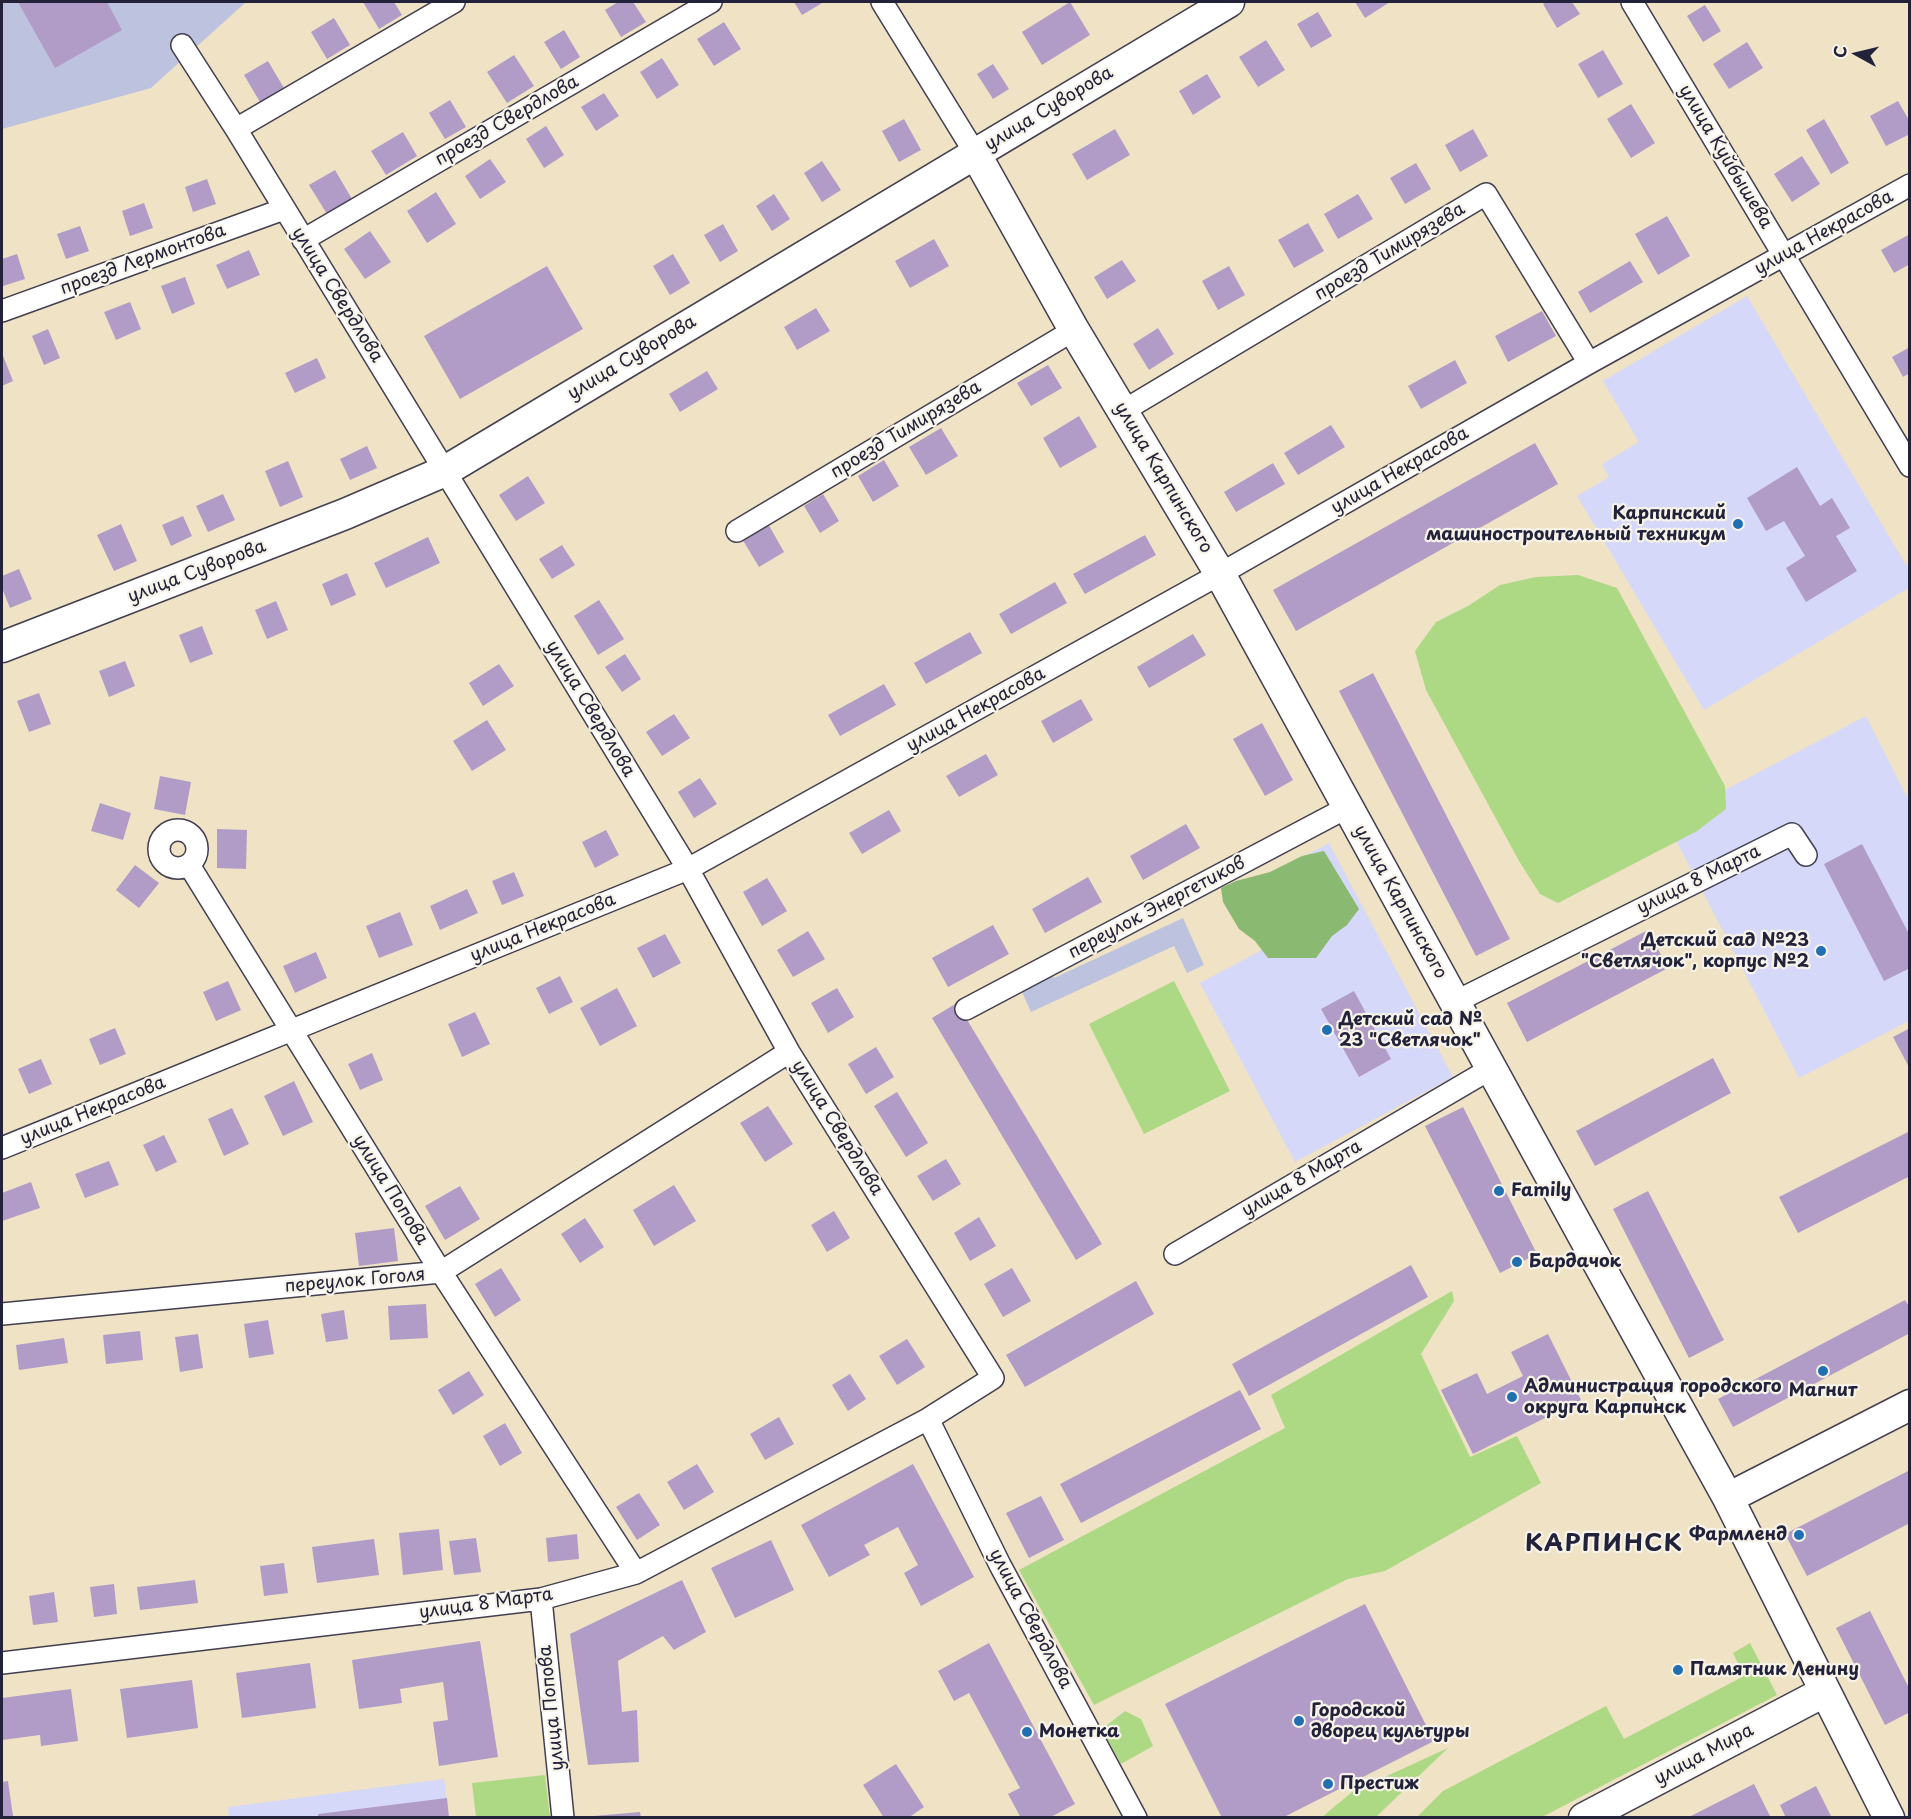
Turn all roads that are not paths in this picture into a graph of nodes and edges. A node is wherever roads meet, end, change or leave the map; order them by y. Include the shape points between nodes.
1 (454, 2) edge
2 (711, 2) edge
3 (882, 2) edge
4 (1229, 2) edge
5 (1632, 2) edge
6 (182, 45) dead end
7 (236, 129) junction
8 (975, 153) junction
9 (1910, 185) edge
10 (284, 209) junction
11 (303, 240) junction
12 (1784, 256) junction
13 (2, 311) edge
14 (1074, 330) junction
15 (1589, 363) junction
16 (1123, 411) junction
17 (1910, 466) edge
18 (445, 471) junction
19 (737, 531) dead end
20 (1220, 574) junction
21 (2, 647) edge
22 (1348, 807) junction
23 (1806, 855) dead end
24 (189, 865) dead end
25 (688, 869) junction
26 (1455, 1002) junction
27 (966, 1009) dead end
28 (291, 1031) junction
29 (789, 1052) junction
30 (1492, 1068) junction
31 (2, 1148) edge
32 (1175, 1254) dead end
33 (441, 1272) junction
34 (2, 1314) edge
35 (993, 1378) joint
36 (1910, 1405) edge
37 (928, 1419) junction
38 (1728, 1498) junction
39 (636, 1573) junction
40 (541, 1599) junction
41 (2, 1663) edge
42 (1824, 1692) junction
43 (563, 1818) edge
44 (1136, 1818) edge
45 (1584, 1818) edge
46 (1889, 1818) edge

1 - 7 street
2 - 11 street, проезд Свердлова
3 - 8 street, улица Карпинского
4 - 8 street, улица Суворова
5 - 12 street, улица Куйбышева
6 - 7 street, улица Свердлова
7 - 10 street, улица Свердлова
8 - 14 street, улица Карпинского
8 - 18 street, улица Суворова
9 - 12 street, улица Некрасова
10 - 11 street, улица Свердлова
10 - 13 street, проезд Лермонтова
11 - 18 street, улица Свердлова
12 - 15 street, улица Некрасова
12 - 17 street, улица Куйбышева
14 - 16 street, улица Карпинского
14 - 19 street, проезд Тимирязева
15 - 16 street, проезд Тимирязева via 1486,194
15 - 20 street, улица Некрасова
16 - 20 street, улица Карпинского
18 - 21 street, улица Суворова via 345,514
18 - 25 street, улица Свердлова
20 - 22 street, улица Карпинского
20 - 25 street, улица Некрасова
22 - 26 street, улица Карпинского
22 - 27 street, переулок Энергетиков
23 - 26 street, улица 8 Марта via 1792,834
24 - 28 street, улица Попова
25 - 28 street, улица Некрасова
25 - 29 street, улица Свердлова
26 - 30 street, улица Карпинского
28 - 31 street, улица Некрасова
28 - 33 street, улица Попова
29 - 33 street, переулок Гоголя
29 - 35 street, улица Свердлова
30 - 32 street, улица 8 Марта
30 - 38 street, улица Карпинского
33 - 34 street, переулок Гоголя
33 - 39 street, улица Попова
35 - 37 street, улица 8 Марта
36 - 38 street
37 - 39 street, улица 8 Марта
37 - 44 street, улица Свердлова via 1000,1565
38 - 42 street, улица Карпинского
39 - 40 street, улица 8 Марта
40 - 41 street, улица 8 Марта
40 - 43 street, улица Попова
42 - 45 street, улица Мира
42 - 46 street, улица Карпинского

